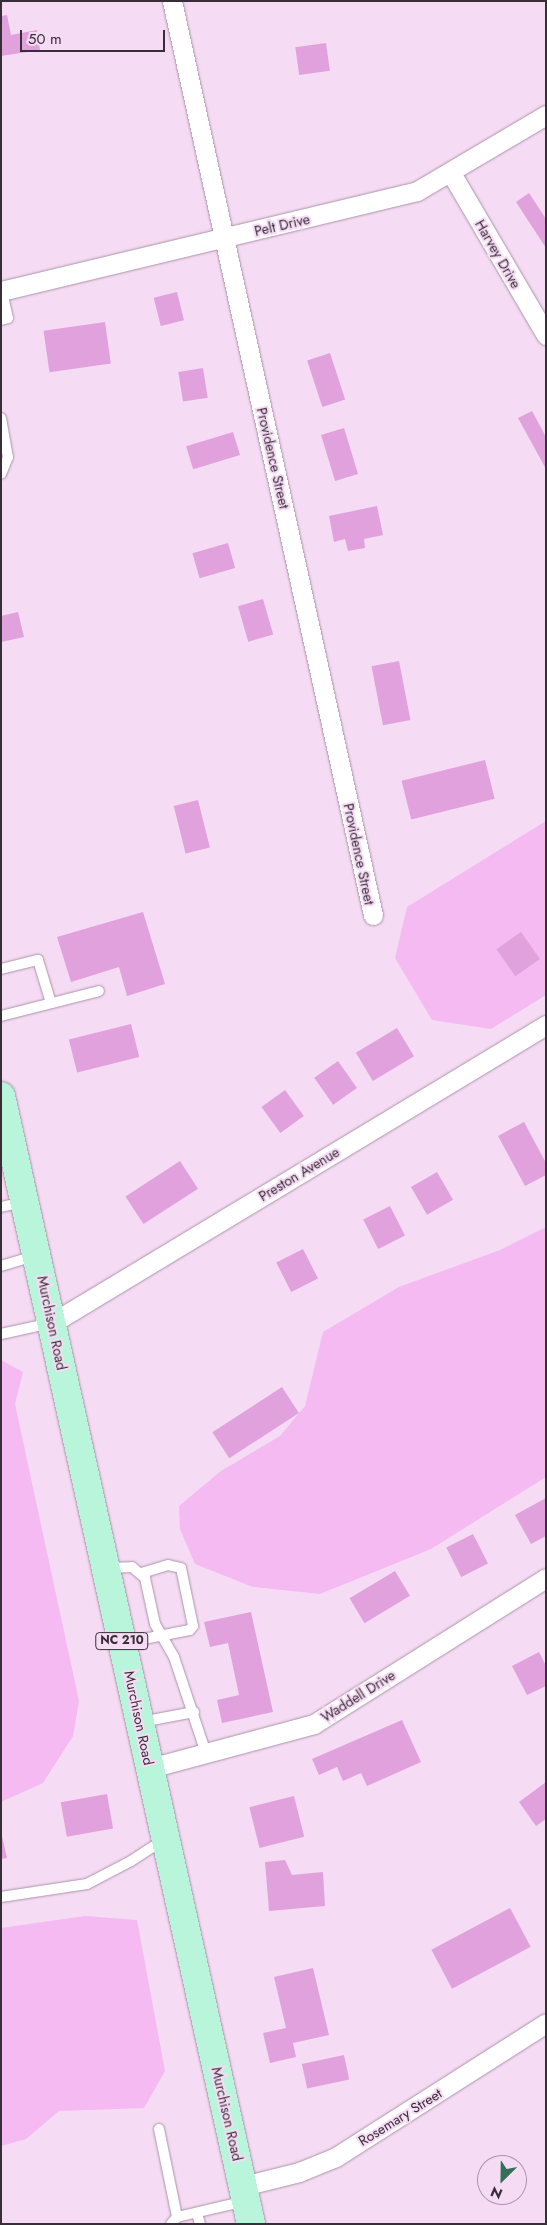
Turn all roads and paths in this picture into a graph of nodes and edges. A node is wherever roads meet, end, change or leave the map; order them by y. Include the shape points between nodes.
1 (172, 1) edge
2 (546, 115) edge
3 (451, 173) junction
4 (224, 239) junction
5 (2, 291) edge
6 (1, 320) edge
7 (546, 335) edge
8 (1, 418) edge
9 (1, 474) edge
10 (372, 915) dead end
11 (1, 969) edge
12 (99, 991) dead end
13 (51, 1003) junction
14 (1, 1016) edge
15 (546, 1025) edge
16 (1, 1096) edge
17 (13, 1204) edge
18 (37, 1255) junction
19 (1, 1266) edge
20 (52, 1323) junction
21 (1, 1334) edge
22 (106, 1568) junction
23 (142, 1573) junction
24 (546, 1578) edge
25 (160, 1635) junction
26 (122, 1643) junction
27 (194, 1712) junction
28 (140, 1722) junction
29 (206, 1753) junction
30 (150, 1768) junction
31 (166, 1838) junction
32 (1, 1897) edge
33 (546, 2023) edge
34 (159, 2129) dead end
35 (247, 2203) edge
36 (197, 2213) junction
37 (174, 2221) edge
38 (200, 2224) edge

1 - 4 street, Providence Street
2 - 3 street, Pelt Drive
3 - 4 street, Pelt Drive via 417,191 393,198
3 - 7 street, Harvey Drive
4 - 5 street, Pelt Drive
4 - 10 street, Providence Street
5 - 6 lane via 8,318
8 - 9 lane via 8,456
11 - 13 lane via 38,960
12 - 13 lane
13 - 14 lane
15 - 20 street, Preston Avenue
16 - 17 main road, Murchison Road / NC 210
17 - 18 main road, Murchison Road / NC 210
18 - 19 lane
18 - 20 main road, Murchison Road / NC 210
20 - 21 lane
20 - 22 main road, Murchison Road / NC 210
22 - 23 lane via 126,1566
22 - 26 main road, Murchison Road / NC 210
23 - 25 lane
23 - 25 lane via 175,1564 183,1571 193,1626 190,1630
24 - 29 street, Waddell Drive via 314,1724
25 - 26 lane
25 - 27 lane via 174,1657
26 - 28 main road, Murchison Road / NC 210
27 - 28 lane
27 - 29 lane
28 - 30 main road, Murchison Road / NC 210
29 - 30 street, Waddell Drive
30 - 31 main road, Murchison Road / NC 210
31 - 32 lane via 87,1884
31 - 35 main road, Murchison Road / NC 210
33 - 35 street, Rosemary Street via 336,2157 299,2172
34 - 37 lane
35 - 36 lane
36 - 37 lane
36 - 38 lane

